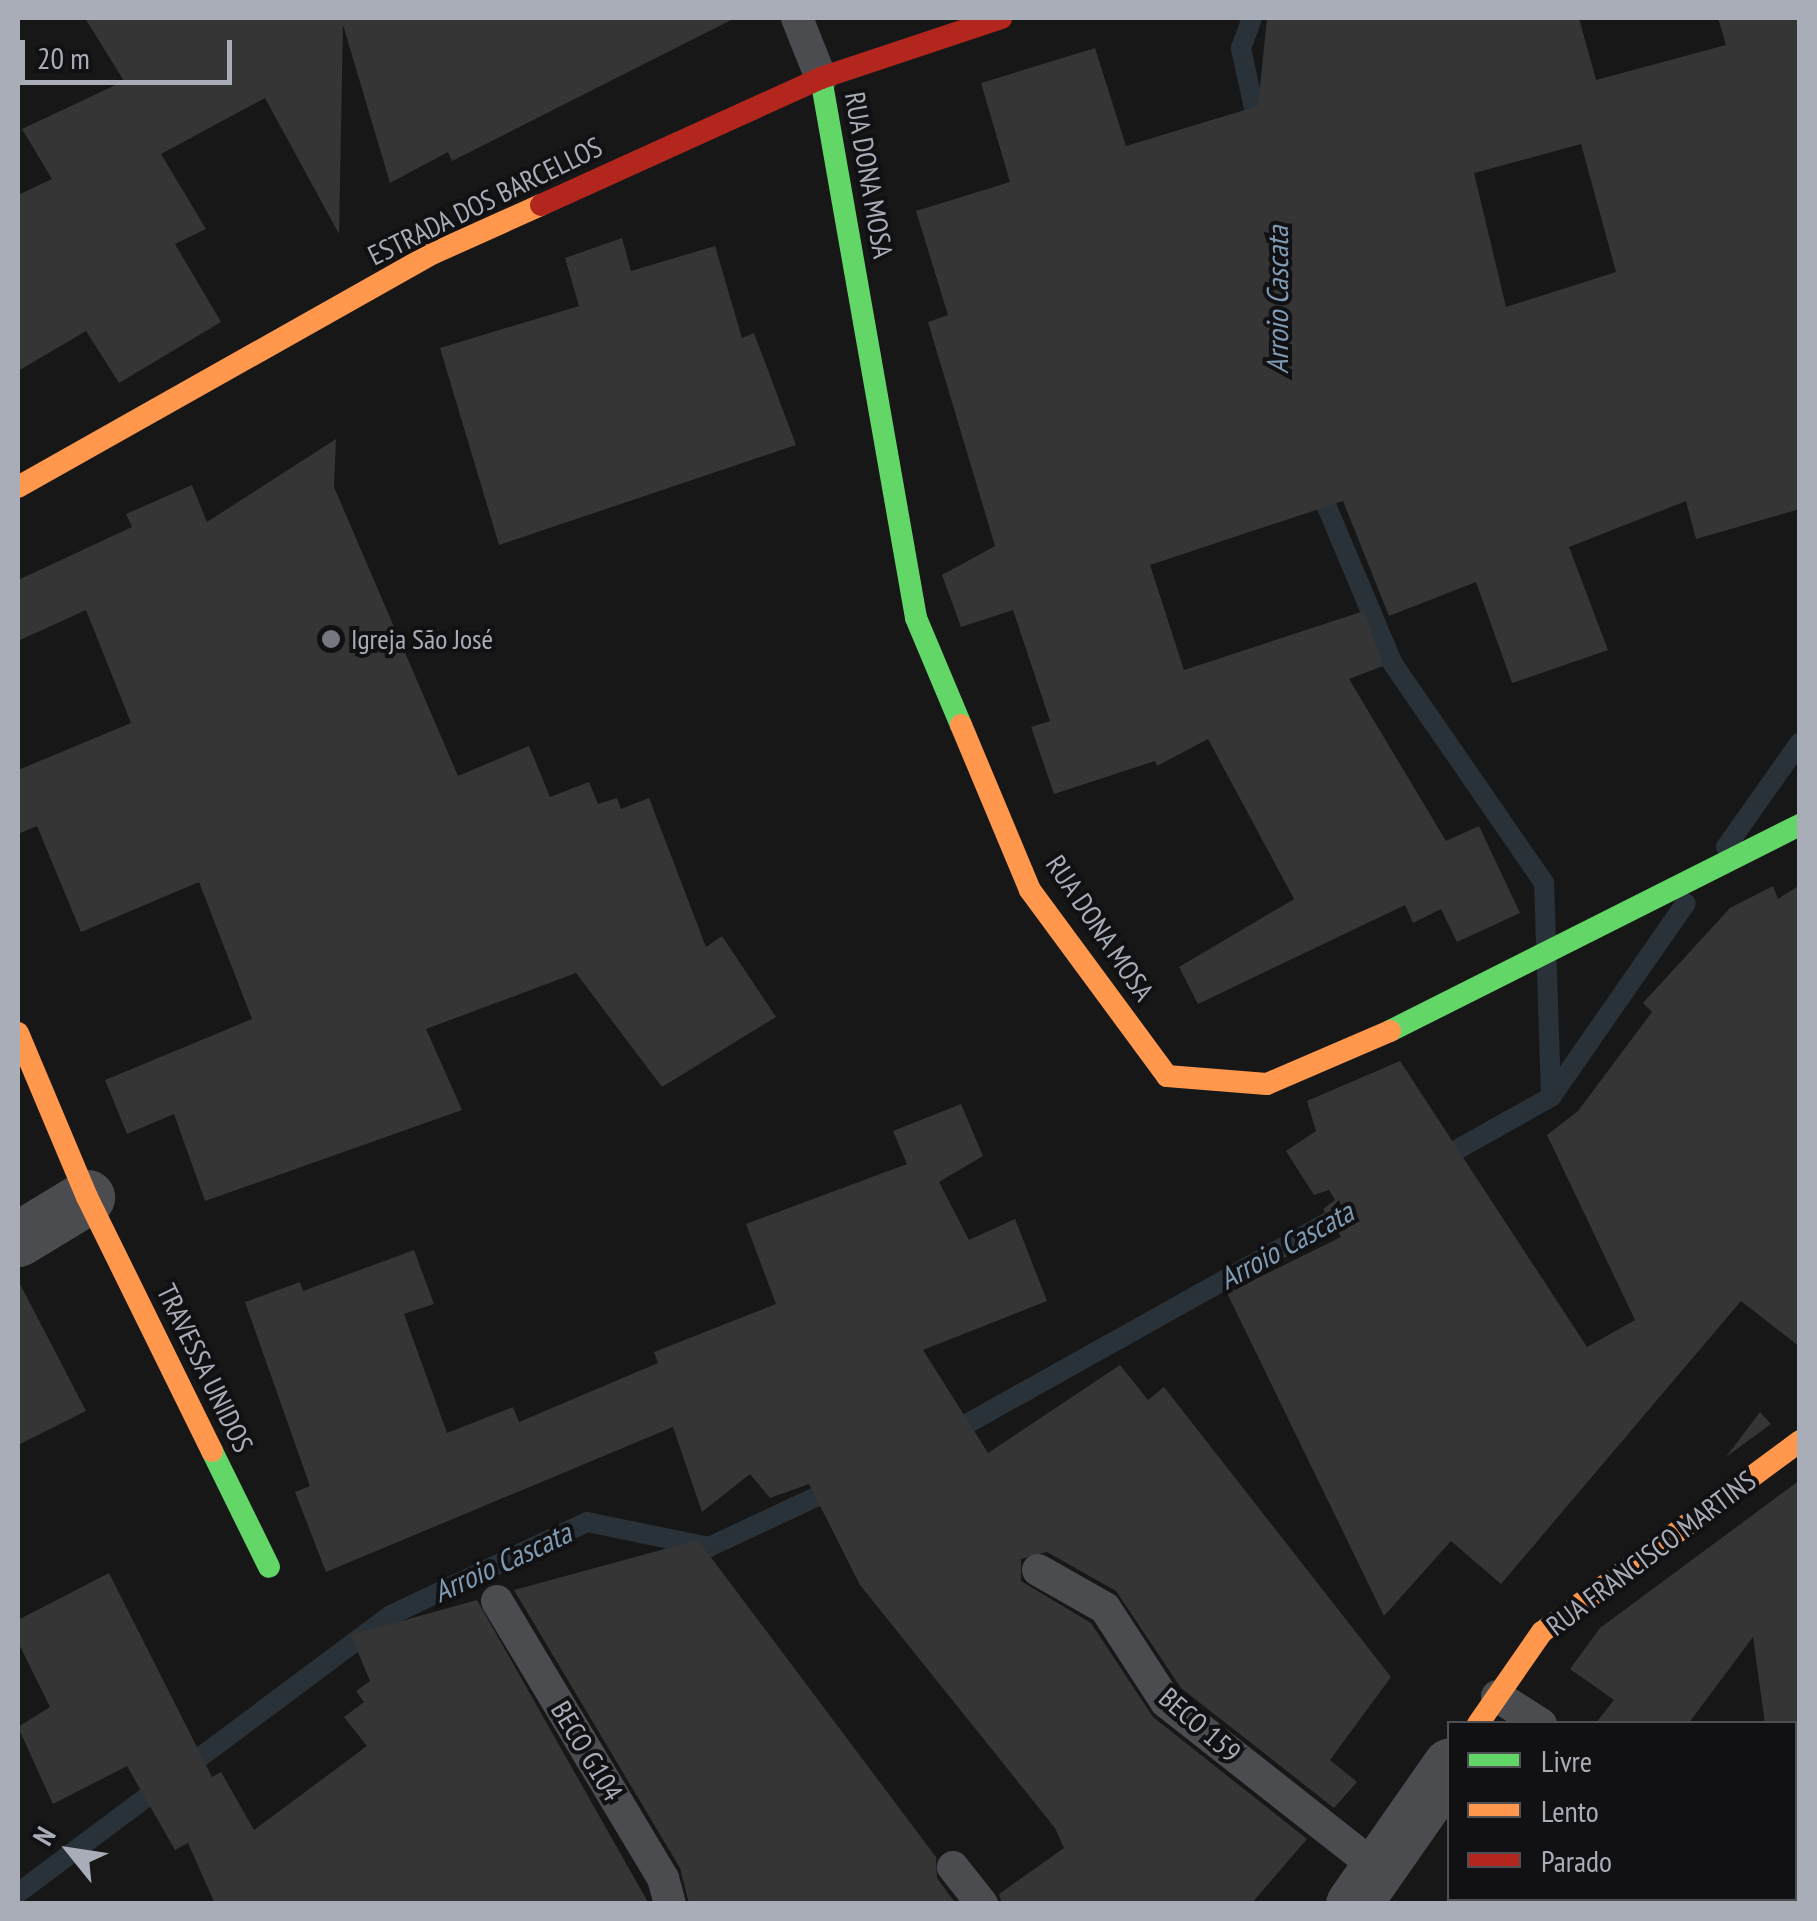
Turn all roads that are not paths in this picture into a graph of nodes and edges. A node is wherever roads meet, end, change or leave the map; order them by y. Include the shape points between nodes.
1 (797, 18) edge
2 (1001, 18) edge
3 (821, 78) junction
4 (18, 488) edge
5 (1800, 825) edge
6 (18, 1033) edge
7 (87, 1196) junction
8 (18, 1239) edge
9 (1800, 1441) edge
10 (269, 1567) dead end
11 (1038, 1570) dead end
12 (497, 1601) dead end
13 (1497, 1696) junction
14 (1480, 1721) edge
15 (1536, 1721) edge
16 (1447, 1769) edge
17 (953, 1867) dead end
18 (1365, 1886) edge
19 (670, 1904) edge
20 (982, 1904) edge

1 - 3 lane
2 - 3 street, ESTRADA DOS BARCELLOS
3 - 4 street, ESTRADA DOS BARCELLOS via 434,254
3 - 5 street, RUA DONA MOSA via 916,618 1030,890 1167,1076 1267,1084 1477,994
6 - 7 street, TRAVESSA UNIDOS
7 - 8 street
7 - 10 street, TRAVESSA UNIDOS
9 - 13 street, RUA FRANCISCO MARTINS via 1542,1632
11 - 18 lane, BECO 159 via 1105,1608 1166,1702
12 - 19 lane, BECO G104 via 663,1878
13 - 14 street, RUA FRANCISCO MARTINS
13 - 15 lane
16 - 18 street
17 - 20 lane

